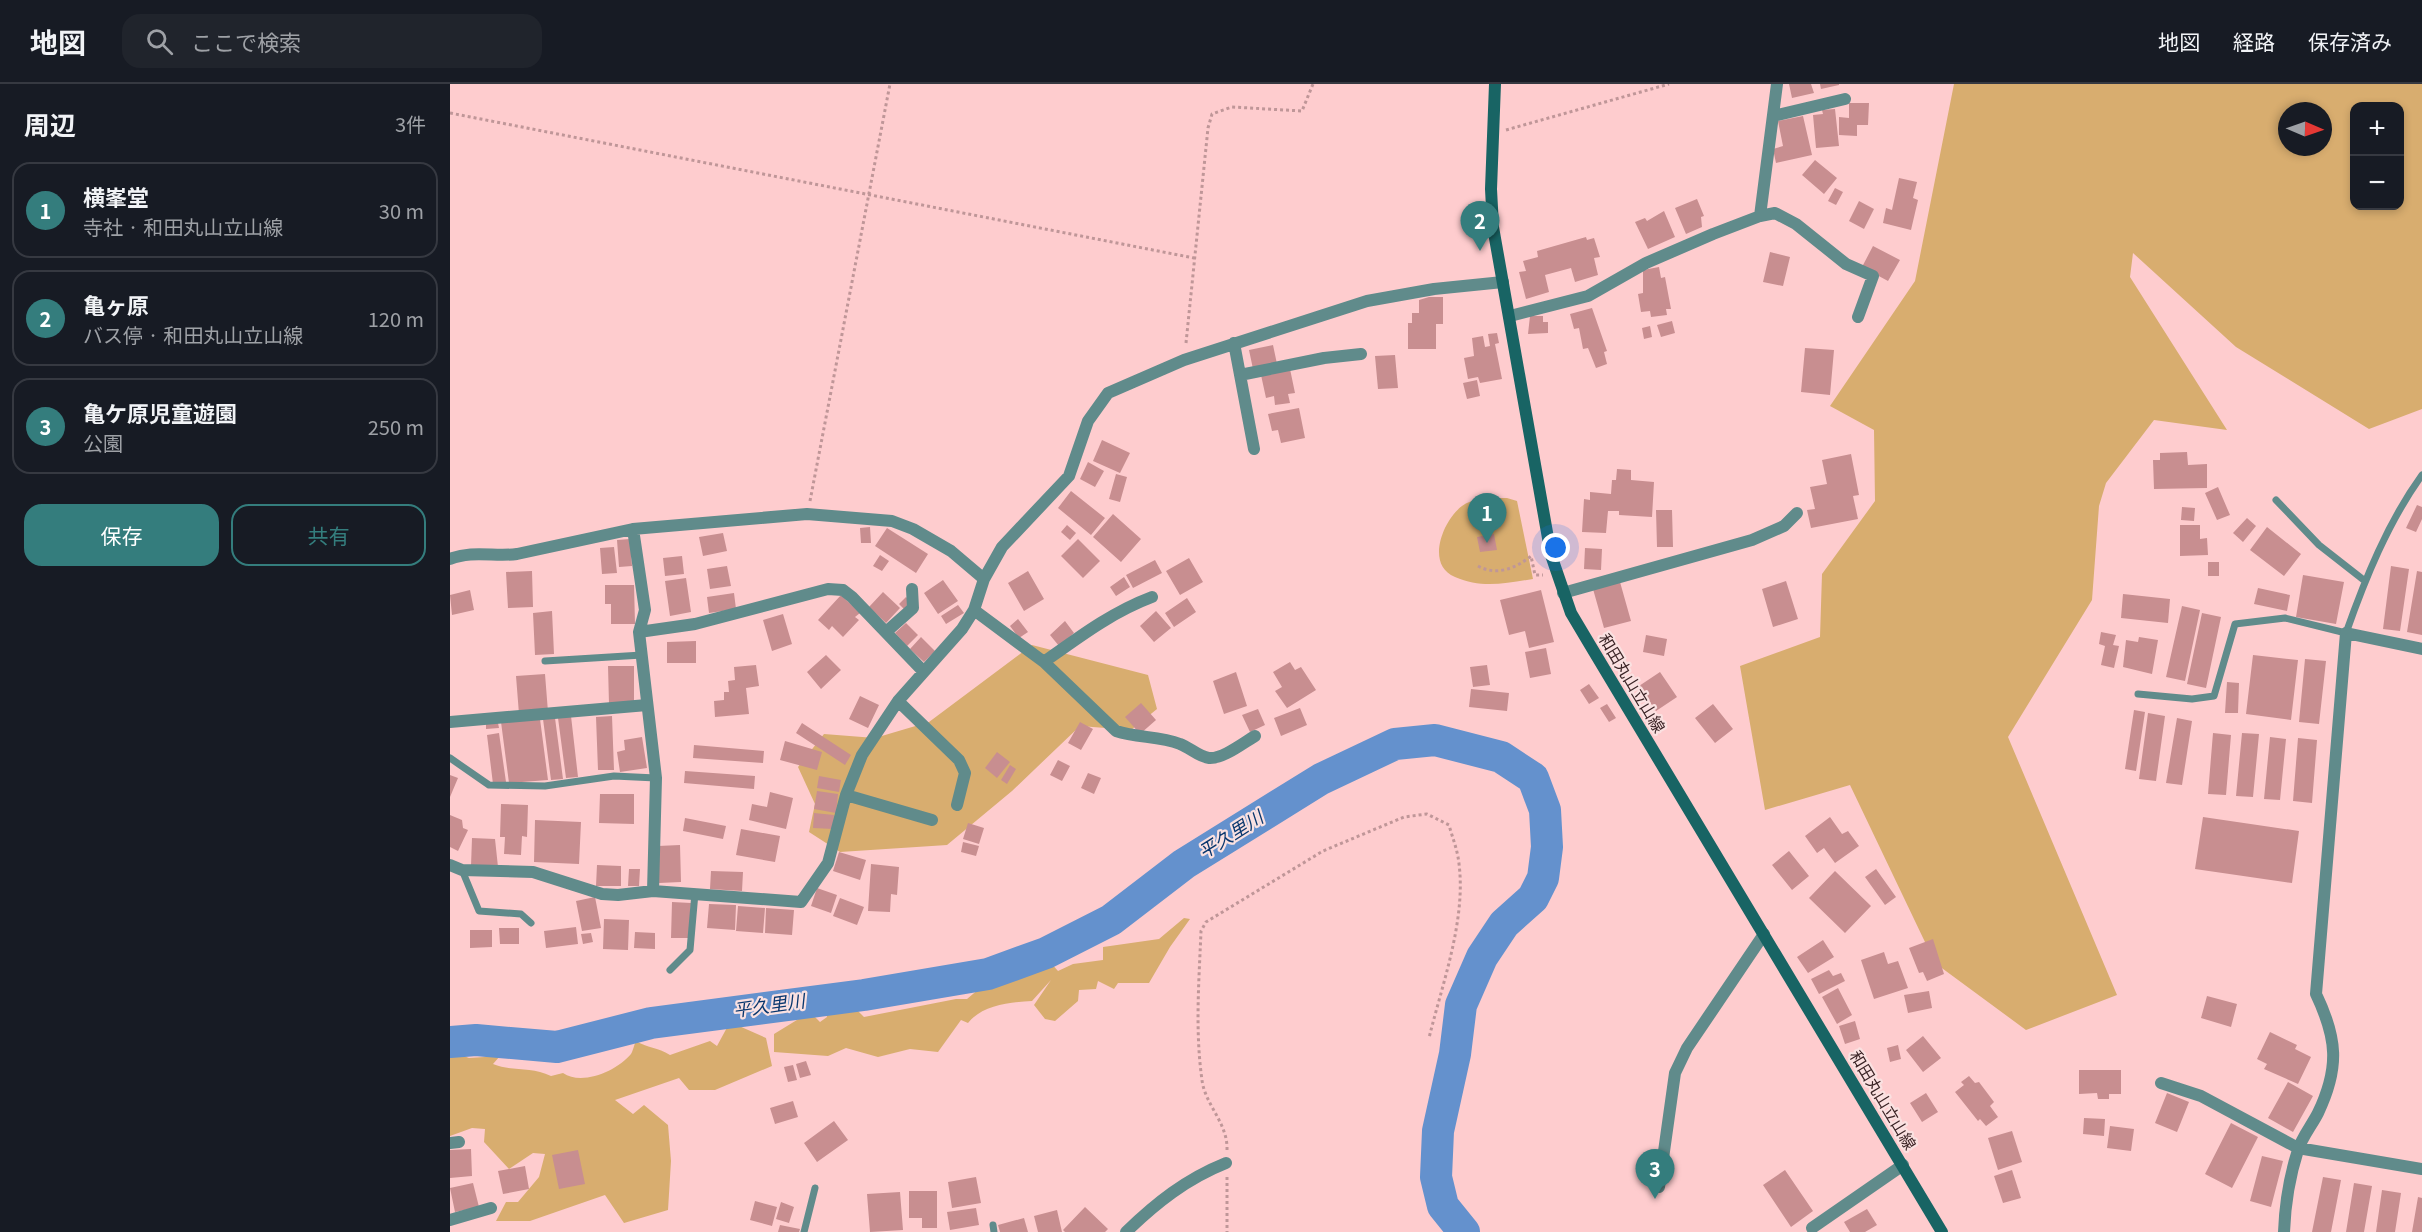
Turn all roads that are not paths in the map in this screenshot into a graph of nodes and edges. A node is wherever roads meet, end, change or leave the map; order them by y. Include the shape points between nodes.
1 (1495, 84) edge
2 (1777, 84) edge
3 (1845, 99) dead end
4 (1773, 116) junction
5 (1760, 216) junction
6 (1503, 282) junction
7 (1510, 316) junction
8 (1858, 317) dead end
9 (1234, 343) junction
10 (1361, 354) dead end
11 (1240, 375) junction
12 (1254, 448) dead end
13 (2422, 475) edge
14 (2276, 500) dead end
15 (1797, 513) dead end
16 (633, 529) junction
17 (450, 559) edge
18 (984, 579) junction
19 (2365, 581) junction
20 (912, 589) dead end
21 (1563, 593) junction
22 (1152, 597) dead end
23 (974, 610) junction
24 (639, 632) junction
25 (886, 632) junction
26 (2346, 633) junction
27 (2422, 650) edge
28 (642, 655) junction
29 (545, 661) dead end
30 (1044, 662) junction
31 (923, 671) junction
32 (2138, 694) dead end
33 (897, 701) junction
34 (647, 705) junction
35 (450, 722) edge
36 (1255, 736) dead end
37 (450, 758) edge
38 (656, 778) junction
39 (846, 795) junction
40 (957, 805) dead end
41 (932, 820) dead end
42 (450, 864) edge
43 (462, 870) junction
44 (653, 891) junction
45 (695, 893) junction
46 (531, 923) dead end
47 (1764, 934) junction
48 (670, 970) dead end
49 (2161, 1083) dead end
50 (2298, 1148) junction
51 (1226, 1163) road end
52 (1903, 1166) junction
53 (2422, 1169) edge
54 (1659, 1187) dead end
55 (816, 1188) dead end
56 (491, 1208) dead end
57 (450, 1220) edge
58 (1812, 1228) dead end
59 (804, 1232) edge
60 (1126, 1232) edge
61 (1942, 1232) edge
62 (2284, 1232) edge

1 - 6 main road, 和田丸山立山線 via 1493,227
2 - 4 street
3 - 4 street
4 - 5 street
5 - 7 street via 1646,263 1588,296
5 - 8 street via 1775,213 1796,224 1846,264 1873,276
6 - 7 main road, 和田丸山立山線
6 - 9 street via 1367,301
7 - 21 main road, 和田丸山立山線 via 1542,519
9 - 11 street
9 - 18 street via 1108,393 1088,421 1068,477 1002,547
10 - 11 street
11 - 12 street
13 - 19 lane
14 - 19 lane via 2319,545
15 - 21 street via 1784,526 1752,540
16 - 17 street via 518,554 461,554
16 - 18 street via 807,514 892,521 951,551
16 - 24 street via 645,610
18 - 23 street
19 - 26 lane
20 - 25 street via 913,608
21 - 47 main road, 和田丸山立山線 via 1590,645
22 - 30 street via 1087,630
23 - 30 street
23 - 31 street
24 - 25 street via 695,624 828,589 843,590
24 - 28 street
25 - 31 street
26 - 27 street
26 - 32 lane via 2285,618 2235,624 2214,696 2192,699
26 - 50 street via 2316,994 2335,1049 2330,1083
28 - 29 lane
28 - 34 street
30 - 36 street via 1116,731 1181,744 1207,758
31 - 33 street
33 - 39 street via 862,755
33 - 40 street via 959,760 965,773
34 - 35 street
34 - 38 street
37 - 38 lane via 489,785 545,786 614,776
38 - 44 street
39 - 41 street
39 - 45 street via 828,863 801,902
42 - 43 street
43 - 44 street via 533,872 618,896
43 - 46 lane via 479,911 521,914
44 - 45 street
45 - 48 lane via 690,950
47 - 52 main road, 和田丸山立山線
47 - 54 street via 1688,1048 1676,1073
49 - 50 street via 2201,1096
50 - 53 street
50 - 62 street
51 - 60 street via 1198,1174 1171,1192
52 - 58 street
52 - 61 main road, 和田丸山立山線
55 - 59 lane
56 - 57 street

